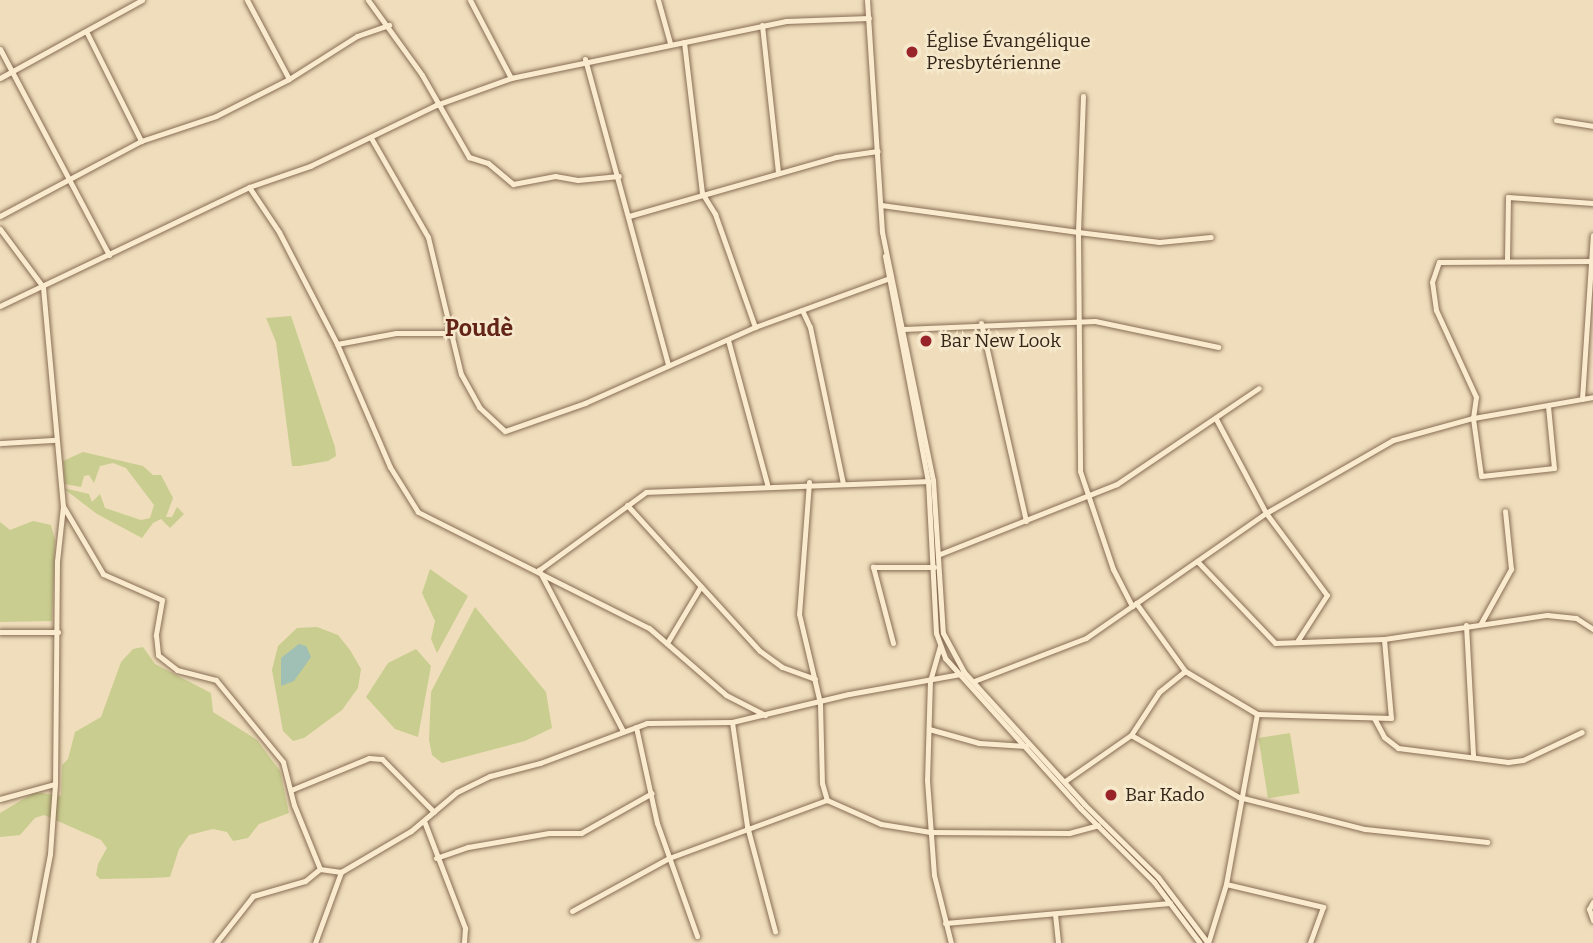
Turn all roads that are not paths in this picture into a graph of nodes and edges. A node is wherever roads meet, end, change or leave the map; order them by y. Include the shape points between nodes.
1 (142, 0) edge
2 (247, 0) edge
3 (368, 0) edge
4 (470, 0) edge
5 (658, 0) edge
6 (867, 0) edge
7 (869, 18) junction
8 (762, 24) junction
9 (389, 25) junction
10 (87, 33) junction
11 (684, 42) junction
12 (670, 43) junction
13 (0, 49) edge
14 (585, 59) junction
15 (13, 72) junction
16 (0, 78) edge
17 (511, 78) junction
18 (289, 79) junction
19 (1083, 96) dead end
20 (436, 105) junction
21 (1556, 120) dead end
22 (1593, 126) edge
23 (371, 138) junction
24 (141, 141) junction
25 (878, 151) junction
26 (778, 173) junction
27 (619, 176) junction
28 (70, 181) junction
29 (249, 187) junction
30 (702, 193) junction
31 (1593, 203) edge
32 (881, 205) junction
33 (0, 216) edge
34 (629, 216) junction
35 (0, 229) edge
36 (883, 232) junction
37 (1078, 232) junction
38 (1593, 235) edge
39 (1211, 237) dead end
40 (109, 255) junction
41 (1507, 260) junction
42 (1592, 261) edge
43 (887, 279) junction
44 (43, 287) junction
45 (0, 306) edge
46 (802, 310) junction
47 (1078, 321) junction
48 (981, 323) junction
49 (755, 327) junction
50 (903, 329) junction
51 (451, 333) junction
52 (728, 340) junction
53 (337, 344) junction
54 (1218, 347) dead end
55 (668, 365) junction
56 (1259, 388) dead end
57 (1593, 397) edge
58 (1582, 399) junction
59 (1548, 406) junction
60 (1472, 418) junction
61 (1216, 419) junction
62 (54, 440) junction
63 (0, 443) edge
64 (928, 481) junction
65 (809, 482) junction
66 (843, 483) junction
67 (767, 484) junction
68 (1085, 498) junction
69 (627, 505) junction
70 (63, 506) junction
71 (1505, 511) dead end
72 (1266, 513) junction
73 (1026, 521) junction
74 (940, 554) junction
75 (1197, 561) junction
76 (934, 567) junction
77 (539, 570) junction
78 (701, 586) junction
79 (1134, 604) junction
80 (1481, 623) junction
81 (1466, 625) junction
82 (1593, 629) edge
83 (0, 632) edge
84 (58, 632) junction
85 (1384, 639) junction
86 (1298, 640) junction
87 (667, 642) junction
88 (893, 643) dead end
89 (940, 645) junction
90 (964, 671) junction
91 (1185, 671) junction
92 (957, 675) junction
93 (815, 679) junction
94 (930, 680) junction
95 (974, 681) junction
96 (820, 703) junction
97 (1257, 714) junction
98 (765, 715) junction
99 (1374, 718) junction
100 (732, 722) junction
101 (636, 727) junction
102 (929, 729) junction
103 (624, 731) junction
104 (1582, 732) dead end
105 (1131, 735) junction
106 (1026, 746) junction
107 (1473, 755) junction
108 (1065, 781) junction
109 (55, 784) junction
110 (291, 790) junction
111 (652, 793) junction
112 (1239, 797) junction
113 (0, 799) edge
114 (827, 800) junction
115 (434, 811) junction
116 (424, 821) junction
117 (747, 825) junction
118 (1098, 825) junction
119 (930, 832) junction
120 (1487, 842) dead end
121 (436, 858) junction
122 (669, 858) junction
123 (320, 869) junction
124 (341, 872) junction
125 (1226, 884) junction
126 (1593, 902) edge
127 (1170, 903) junction
128 (572, 911) dead end
129 (1055, 914) junction
130 (1593, 920) edge
131 (945, 923) junction
132 (775, 931) dead end
133 (697, 936) dead end
134 (33, 943) edge
135 (216, 943) edge
136 (315, 943) edge
137 (464, 943) edge
138 (951, 943) edge
139 (1058, 943) edge
140 (1200, 943) edge
141 (1208, 943) edge
142 (1310, 943) edge

1 - 10 street
2 - 18 street
3 - 9 street
4 - 17 street
5 - 12 street
6 - 7 street
7 - 8 street
7 - 25 street
8 - 11 street
8 - 26 street
9 - 18 street via 357,36
9 - 20 street
10 - 15 street
10 - 24 street
11 - 12 street
11 - 30 street
12 - 14 street
13 - 15 street
14 - 17 street
14 - 27 street
15 - 16 street
15 - 28 street
17 - 20 street
18 - 24 street via 216,116
19 - 37 street
20 - 23 street
20 - 27 street via 469,157 488,163 513,184 555,176 578,180
21 - 22 street
23 - 29 street
23 - 51 street via 428,237
24 - 28 street
25 - 26 street
25 - 32 street
26 - 30 street
27 - 34 street
28 - 33 street
28 - 40 street
29 - 40 street
29 - 53 street via 279,232
30 - 34 street
30 - 49 street via 715,214
31 - 41 street via 1508,197
32 - 36 street
32 - 37 street
34 - 55 street
35 - 44 street
36 - 43 street
36 - 50 street
37 - 39 street via 1160,242
37 - 47 street
38 - 42 street
40 - 44 street
41 - 42 street
41 - 60 street via 1439,262 1432,282 1436,310 1476,397
42 - 58 street
43 - 46 street
43 - 64 street
44 - 45 street
44 - 62 street
46 - 49 street
46 - 66 street via 810,327
47 - 48 street
47 - 54 street via 1122,324
47 - 68 street via 1080,471
48 - 50 street
48 - 73 street
49 - 52 street
50 - 74 street via 933,480
51 - 53 street via 396,333
51 - 55 street via 461,374 479,407 505,431 585,403
52 - 55 street
52 - 67 street
53 - 77 street via 390,467 418,512 446,530
56 - 61 street
57 - 58 street
58 - 59 street
59 - 60 street
59 - 60 street via 1554,468 1481,475
60 - 72 street via 1393,440
61 - 68 street via 1117,484
61 - 72 street
62 - 63 street
62 - 70 street
64 - 66 street
64 - 76 street
65 - 66 street
65 - 67 street
65 - 93 street via 799,614
67 - 69 street via 655,490
68 - 73 street
68 - 79 street
69 - 77 street
69 - 78 street
70 - 84 street via 57,561
70 - 110 street via 103,574 162,600 158,655 177,670 216,680 283,762
71 - 80 street via 1511,569
72 - 75 street
72 - 86 street via 1327,595
73 - 74 street
74 - 90 street via 943,633
75 - 79 street
75 - 86 street via 1275,643
76 - 88 street via 873,567
76 - 89 street
77 - 87 street
77 - 103 street
78 - 87 street
78 - 93 street via 760,652 782,667
79 - 91 street
79 - 95 street via 1086,638
80 - 81 street
80 - 82 street via 1547,615 1576,618
81 - 85 street
81 - 107 street
83 - 84 street
84 - 109 street
85 - 86 street
85 - 99 street via 1391,718
87 - 98 street via 726,695
89 - 92 street
89 - 94 street
90 - 92 street
90 - 95 street
91 - 97 street
91 - 105 street via 1159,692
92 - 94 street
92 - 106 street
93 - 96 street
94 - 96 street
94 - 102 street
95 - 108 street
96 - 98 street
96 - 114 street via 822,783
97 - 99 street
97 - 112 street
98 - 100 street
99 - 107 street via 1384,737 1398,748
100 - 101 street via 668,721
100 - 117 street
101 - 103 street
101 - 111 street
102 - 106 street via 979,743
102 - 119 street
103 - 115 street via 541,764 490,776 457,792
104 - 107 street via 1523,760
105 - 108 street
105 - 112 street
106 - 118 street
108 - 141 street via 1158,877
109 - 113 street
109 - 134 street via 50,854
110 - 115 street via 369,758 382,759
110 - 123 street
111 - 121 street via 581,833 549,833 468,847
111 - 122 street
112 - 120 street via 1365,829
112 - 125 street
114 - 117 street
114 - 119 street via 881,824
115 - 116 street
116 - 121 street
116 - 124 street
117 - 122 street
117 - 132 street
118 - 119 street via 1069,833
118 - 127 street
119 - 131 street
121 - 137 street via 465,928
122 - 128 street
122 - 133 street
123 - 124 street
123 - 135 street via 305,881 253,896
124 - 136 street
125 - 141 street
125 - 142 street via 1324,907
126 - 130 street via 1589,909
127 - 129 street
127 - 140 street
129 - 131 street
129 - 139 street
131 - 138 street

